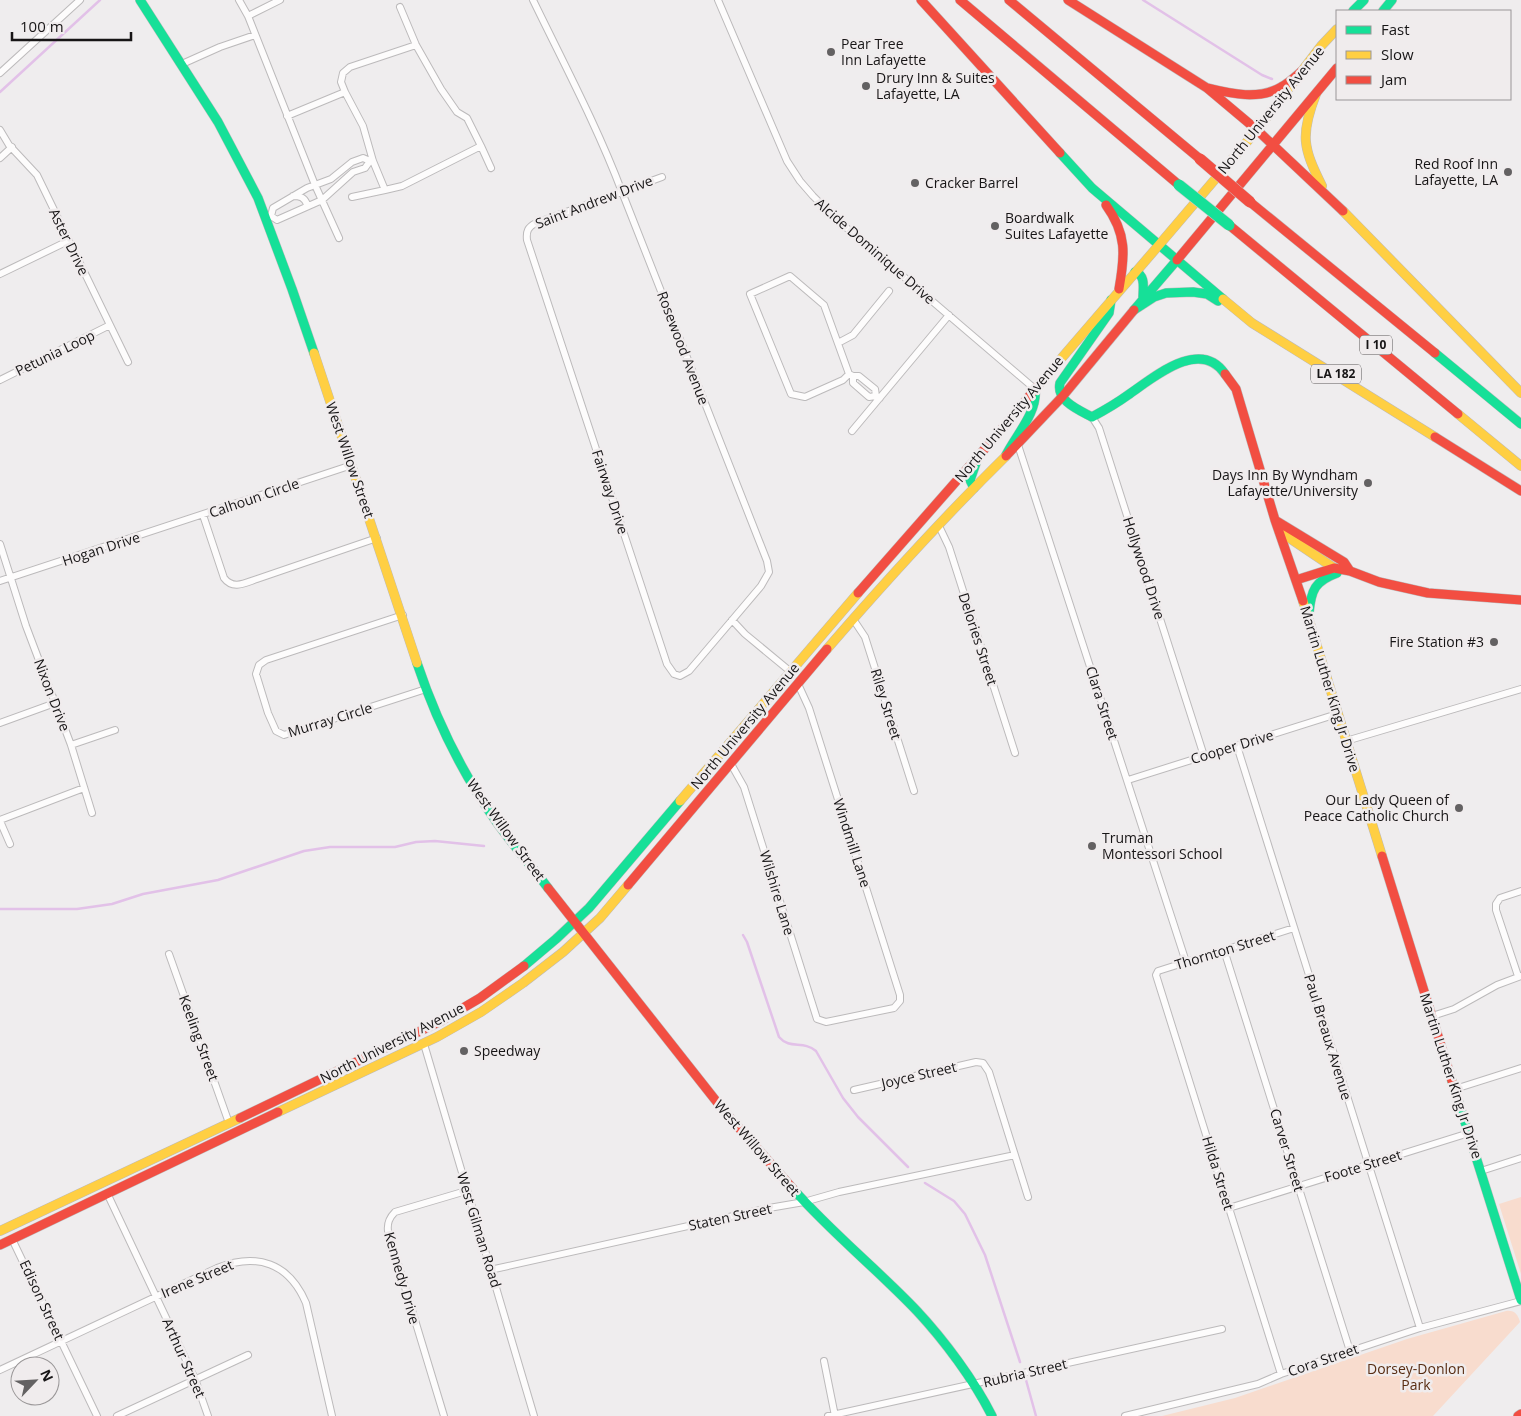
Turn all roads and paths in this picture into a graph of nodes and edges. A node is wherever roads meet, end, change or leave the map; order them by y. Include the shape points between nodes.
1 (80, 0) edge
2 (140, 0) edge
3 (239, 0) edge
4 (280, 0) edge
5 (533, 0) edge
6 (718, 0) edge
7 (921, 0) edge
8 (960, 0) edge
9 (1009, 0) edge
10 (1068, 0) edge
11 (1364, 0) edge
12 (1392, 0) edge
13 (400, 7) dead end
14 (1354, 10) edge
15 (1384, 10) edge
16 (248, 16) junction
17 (1336, 30) edge
18 (255, 35) junction
19 (416, 45) junction
20 (182, 64) junction
21 (1336, 69) edge
22 (1303, 70) junction
23 (0, 73) edge
24 (1207, 88) junction
25 (345, 92) junction
26 (1316, 94) junction
27 (287, 116) junction
28 (0, 130) edge
29 (1257, 130) junction
30 (1273, 145) junction
31 (481, 146) junction
32 (12, 147) junction
33 (0, 158) edge
34 (372, 161) junction
35 (491, 168) dead end
36 (662, 177) dead end
37 (315, 185) junction
38 (1092, 188) junction
39 (385, 190) junction
40 (622, 192) junction
41 (1326, 194) junction
42 (293, 196) junction
43 (352, 197) dead end
44 (322, 200) junction
45 (306, 207) junction
46 (269, 217) junction
47 (528, 230) joint
48 (339, 238) dead end
49 (68, 241) junction
50 (1159, 245) junction
51 (1177, 260) junction
52 (1135, 272) junction
53 (0, 274) edge
54 (889, 291) dead end
55 (1115, 294) junction
56 (1143, 298) junction
57 (1134, 310) junction
58 (949, 316) junction
59 (1252, 323) junction
60 (110, 325) junction
61 (838, 342) junction
62 (128, 362) dead end
63 (851, 375) junction
64 (0, 380) edge
65 (866, 381) junction
66 (860, 389) junction
67 (1035, 389) junction
68 (1521, 393) edge
69 (878, 397) junction
70 (1062, 397) junction
71 (1092, 416) junction
72 (1521, 424) edge
73 (852, 431) dead end
74 (1018, 445) junction
75 (980, 454) junction
76 (1005, 458) junction
77 (352, 465) junction
78 (1521, 466) edge
79 (974, 488) junction
80 (1521, 492) edge
81 (930, 510) junction
82 (203, 516) junction
83 (939, 526) junction
84 (1277, 526) junction
85 (377, 538) junction
86 (0, 544) edge
87 (1334, 568) junction
88 (1350, 571) junction
89 (10, 578) junction
90 (1296, 580) junction
91 (0, 581) edge
92 (1521, 600) edge
93 (403, 615) junction
94 (853, 619) junction
95 (732, 620) junction
96 (1309, 621) junction
97 (791, 672) junction
98 (798, 684) junction
99 (426, 689) junction
100 (1521, 689) edge
101 (55, 703) junction
102 (1337, 714) junction
103 (0, 723) edge
104 (115, 730) dead end
105 (1346, 740) junction
106 (71, 745) junction
107 (1237, 746) junction
108 (723, 752) junction
109 (1014, 753) dead end
110 (1204, 756) junction
111 (731, 764) junction
112 (1128, 780) junction
113 (84, 788) junction
114 (914, 791) dead end
115 (92, 813) dead end
116 (0, 820) edge
117 (10, 844) dead end
118 (1521, 891) edge
119 (575, 923) junction
120 (1294, 928) junction
121 (584, 933) junction
122 (1224, 950) junction
123 (169, 954) dead end
124 (1186, 962) junction
125 (1156, 972) joint
126 (1520, 976) edge
127 (1432, 1016) junction
128 (821, 1021) joint
129 (424, 1044) junction
130 (1521, 1068) edge
131 (1454, 1088) junction
132 (854, 1090) dead end
133 (229, 1123) junction
134 (1469, 1133) junction
135 (1015, 1155) junction
136 (1521, 1158) edge
137 (1368, 1164) junction
138 (1481, 1171) junction
139 (1298, 1186) junction
140 (466, 1191) junction
141 (107, 1193) junction
142 (1028, 1197) dead end
143 (804, 1202) junction
144 (1229, 1208) junction
145 (0, 1231) edge
146 (12, 1239) junction
147 (0, 1245) edge
148 (490, 1270) junction
149 (156, 1296) junction
150 (1521, 1300) edge
151 (1420, 1328) junction
152 (1222, 1329) dead end
153 (61, 1341) junction
154 (1350, 1351) junction
155 (248, 1355) dead end
156 (824, 1360) dead end
157 (0, 1370) edge
158 (1281, 1374) junction
159 (195, 1379) junction
160 (974, 1385) junction
161 (832, 1415) edge
162 (97, 1416) edge
163 (117, 1416) edge
164 (208, 1416) edge
165 (332, 1416) edge
166 (444, 1416) edge
167 (534, 1416) edge
168 (992, 1416) edge
169 (1125, 1416) edge

1 - 23 street
2 - 20 main road, West Willow Street
3 - 16 street
4 - 16 street
5 - 40 street, Rosewood Avenue via 599,135
6 - 58 street, Alcide Dominique Drive via 780,147 800,182 835,218
7 - 38 main road
8 - 78 main road, I 10, bridge
9 - 72 main road, I 10, bridge
10 - 24 main road
11 - 14 main road
12 - 15 main road
13 - 19 street
16 - 18 street
17 - 22 main road, North University Avenue
18 - 20 street
18 - 27 street
19 - 25 street via 350,66 343,73 341,82
19 - 31 street via 457,112 467,118
20 - 46 main road, West Willow Street via 233,147
21 - 26 main road, North University Avenue
22 - 24 main road via 1278,89 1255,96
22 - 29 main road, North University Avenue
24 - 29 main road
25 - 27 street
25 - 34 street via 363,126
26 - 30 main road, North University Avenue
26 - 41 main road via 1306,116 1304,131 1310,162
27 - 37 street
28 - 32 street, Aster Drive
29 - 30 main road
29 - 50 main road, North University Avenue
30 - 41 main road
30 - 51 main road, North University Avenue
31 - 35 street
31 - 39 street via 402,186
32 - 33 street
32 - 49 street, Aster Drive via 37,175
34 - 37 street via 363,158 352,162 331,178
34 - 39 street
34 - 44 street via 365,168 353,172
36 - 40 street, Saint Andrew Drive
37 - 42 street
37 - 44 street
38 - 50 main road
38 - 55 main road via 1113,213 1125,250
39 - 43 street
40 - 47 street, Saint Andrew Drive via 536,223
40 - 95 street, Rosewood Avenue via 767,561 769,572 766,580
41 - 68 main road
42 - 45 street via 305,199
42 - 46 street via 273,208
44 - 45 street
44 - 48 street
45 - 46 street via 277,220
46 - 77 main road, West Willow Street
47 - 95 street, Fairway Drive via 527,240 671,670 677,676 689,671
49 - 53 street
49 - 60 street, Aster Drive
50 - 51 main road, LA 182
50 - 52 main road, North University Avenue
51 - 56 main road, North University Avenue
51 - 59 main road, LA 182
52 - 55 main road, North University Avenue
52 - 56 main road via 1143,278
54 - 61 street via 854,335
55 - 67 main road, North University Avenue
55 - 70 main road via 1109,312 1059,386
56 - 57 main road, North University Avenue
57 - 59 main road via 1166,293 1193,292 1207,294
57 - 70 main road, North University Avenue
58 - 67 street, Alcide Dominique Drive
58 - 69 street
59 - 80 main road, LA 182
60 - 62 street, Aster Drive
60 - 64 street, Petunia Loop
61 - 63 street
61 - 63 street via 824,305 790,276 750,294 791,394 805,397
63 - 65 street
63 - 66 street via 853,383
65 - 66 street
65 - 69 street
66 - 69 street via 869,396
67 - 75 main road, North University Avenue via 1002,432
67 - 76 main road via 1033,408
69 - 73 street
70 - 71 main road
70 - 74 main road, North University Avenue
71 - 84 main road, Martin Luther King Jr Drive via 1112,407 1177,362 1192,358 1216,362 1229,375 1236,389
71 - 110 street, Hollywood Drive via 1099,428
74 - 76 main road, North University Avenue
74 - 112 street, Clara Street
75 - 79 main road via 970,480
75 - 81 main road, North University Avenue
76 - 79 main road, North University Avenue
77 - 82 street, Calhoun Circle
77 - 85 main road, West Willow Street
79 - 83 main road, North University Avenue
81 - 83 main road
81 - 97 main road, North University Avenue
82 - 85 street, Calhoun Circle via 224,578 232,585
82 - 89 street, Hogan Drive
83 - 94 main road, North University Avenue
83 - 109 street, Delories Street via 949,547
84 - 87 main road
84 - 88 main road via 1344,562
84 - 90 main road, Martin Luther King Jr Drive
85 - 93 main road, West Willow Street
86 - 89 street, Nixon Drive
87 - 88 main road
87 - 90 main road
88 - 92 main road via 1379,582 1428,593
88 - 96 main road via 1326,577 1317,583 1310,600
89 - 91 street, Hogan Drive
89 - 101 street, Nixon Drive
90 - 96 main road, Martin Luther King Jr Drive
93 - 99 main road, West Willow Street
93 - 99 street, Murray Circle via 262,662 256,674 268,713 276,731 284,735
94 - 98 main road, North University Avenue
94 - 114 street, Riley Street via 865,637
95 - 97 street
96 - 102 main road, Martin Luther King Jr Drive
97 - 108 main road, North University Avenue
98 - 111 main road, North University Avenue
98 - 128 street, Windmill Lane via 810,708 900,995 899,1003 888,1010
99 - 119 main road, West Willow Street via 459,762 480,798
100 - 105 street
101 - 103 street
101 - 106 street, Nixon Drive
102 - 105 main road, Martin Luther King Jr Drive
102 - 107 street, Cooper Drive
104 - 106 street
105 - 127 main road, Martin Luther King Jr Drive
106 - 113 street, Nixon Drive
107 - 110 street, Cooper Drive
107 - 120 street, Paul Breaux Avenue
108 - 111 main road
108 - 119 main road, North University Avenue
110 - 112 street, Cooper Drive
111 - 121 main road, North University Avenue
111 - 128 street, Wilshire Lane via 744,787 817,1019
112 - 124 street, Clara Street
113 - 115 street, Nixon Drive
113 - 116 street
116 - 117 street
118 - 126 street via 1500,898 1496,904
119 - 121 main road, West Willow Street
119 - 133 main road, North University Avenue via 502,982 456,1013
120 - 122 street, Thornton Street
120 - 137 street, Paul Breaux Avenue
121 - 129 main road, North University Avenue via 505,996
121 - 143 main road, West Willow Street via 724,1111
122 - 124 street, Thornton Street
122 - 139 street, Carver Street
123 - 133 street, Keeling Street
124 - 125 street, Thornton Street
125 - 144 street, Hilda Street
126 - 127 street via 1497,984 1454,1009
127 - 131 main road, Martin Luther King Jr Drive
129 - 140 street, West Gilman Road
129 - 141 main road, North University Avenue
130 - 131 street
131 - 134 main road, Martin Luther King Jr Drive
132 - 135 street, Joyce Street via 983,1063 989,1072
133 - 145 main road, North University Avenue
134 - 137 street, Foote Street
134 - 138 main road, Martin Luther King Jr Drive
135 - 142 street
135 - 143 street, Staten Street
136 - 138 street
137 - 139 street, Foote Street
137 - 151 street, Paul Breaux Avenue
138 - 150 main road, Martin Luther King Jr Drive
139 - 144 street, Foote Street
139 - 154 street, Carver Street
140 - 148 street, West Gilman Road
140 - 166 street, Kennedy Drive via 395,1212 387,1225
141 - 146 main road, North University Avenue
141 - 149 street, Arthur Street
143 - 148 street, Staten Street
143 - 160 main road, West Willow Street via 917,1311
144 - 158 street, Hilda Street
146 - 147 main road, North University Avenue
146 - 153 street, Edison Street
148 - 167 street, West Gilman Road
149 - 153 street, Irene Street
149 - 159 street, Arthur Street
149 - 165 street, Irene Street via 236,1261 258,1261 281,1270 298,1286 306,1304
150 - 151 street, Cora Street
151 - 154 street, Cora Street
152 - 160 street, Rubria Street
153 - 157 street, Irene Street
153 - 162 street, Edison Street
154 - 158 street, Cora Street
155 - 159 street
156 - 161 street
158 - 169 street, Cora Street via 1235,1391
159 - 163 street
159 - 164 street, Arthur Street
160 - 161 street, Rubria Street
160 - 168 main road, West Willow Street

